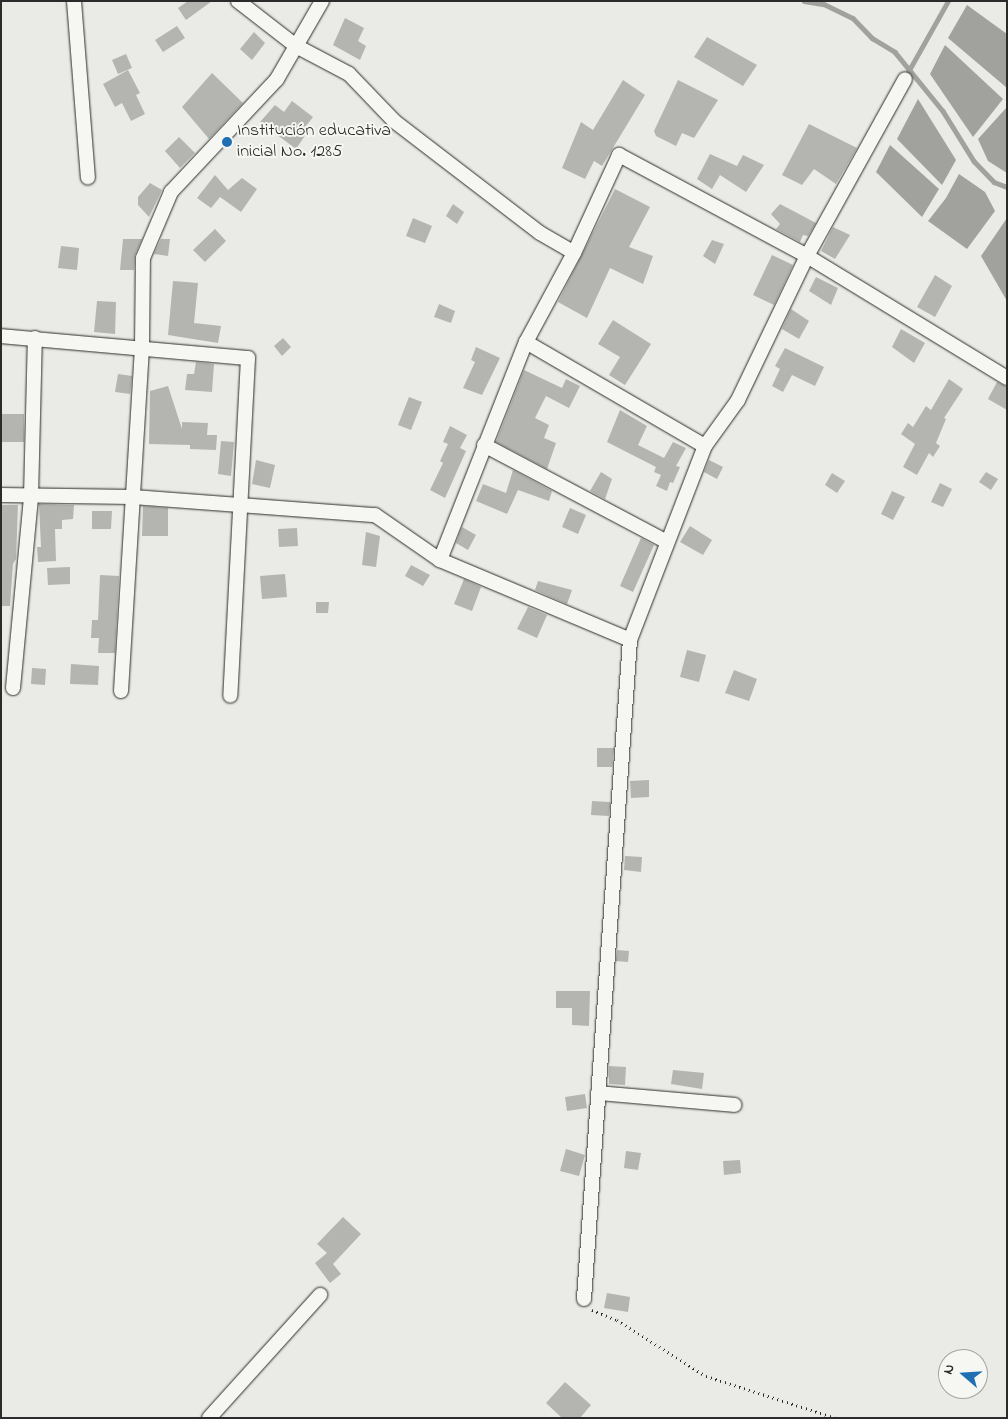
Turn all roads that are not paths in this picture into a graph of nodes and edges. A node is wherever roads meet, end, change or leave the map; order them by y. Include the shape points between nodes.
1 (238, 1) edge
2 (322, 1) edge
3 (72, 2) edge
4 (296, 46) junction
5 (905, 79) dead end
6 (88, 177) dead end
7 (574, 252) junction
8 (808, 256) junction
9 (1, 336) edge
10 (35, 338) junction
11 (526, 342) junction
12 (142, 348) junction
13 (1007, 378) edge
14 (484, 445) junction
15 (706, 446) junction
16 (1, 495) edge
17 (133, 497) junction
18 (31, 498) junction
19 (241, 504) junction
20 (667, 542) junction
21 (440, 560) junction
22 (630, 640) junction
23 (13, 688) dead end
24 (121, 692) dead end
25 (230, 696) dead end
26 (598, 1093) junction
27 (734, 1105) dead end
28 (320, 1295) dead end
29 (584, 1299) road end
30 (209, 1418) edge

1 - 4 street
2 - 4 street
3 - 6 street
4 - 7 street via 349,74 394,121 540,233
4 - 12 street via 277,79 172,192 143,258
5 - 8 street
7 - 8 street via 619,155
7 - 11 street
8 - 13 street
8 - 15 street via 738,400
9 - 10 street
10 - 12 street
10 - 18 street
11 - 14 street
11 - 15 street
12 - 17 street
12 - 19 street via 248,358
14 - 20 street
14 - 21 street
15 - 20 street
16 - 18 street
17 - 18 street
17 - 19 street
17 - 24 street
18 - 23 street
19 - 21 street via 375,515
19 - 25 street
20 - 22 street
21 - 22 street
22 - 26 street
26 - 27 street
26 - 29 street
28 - 30 street

